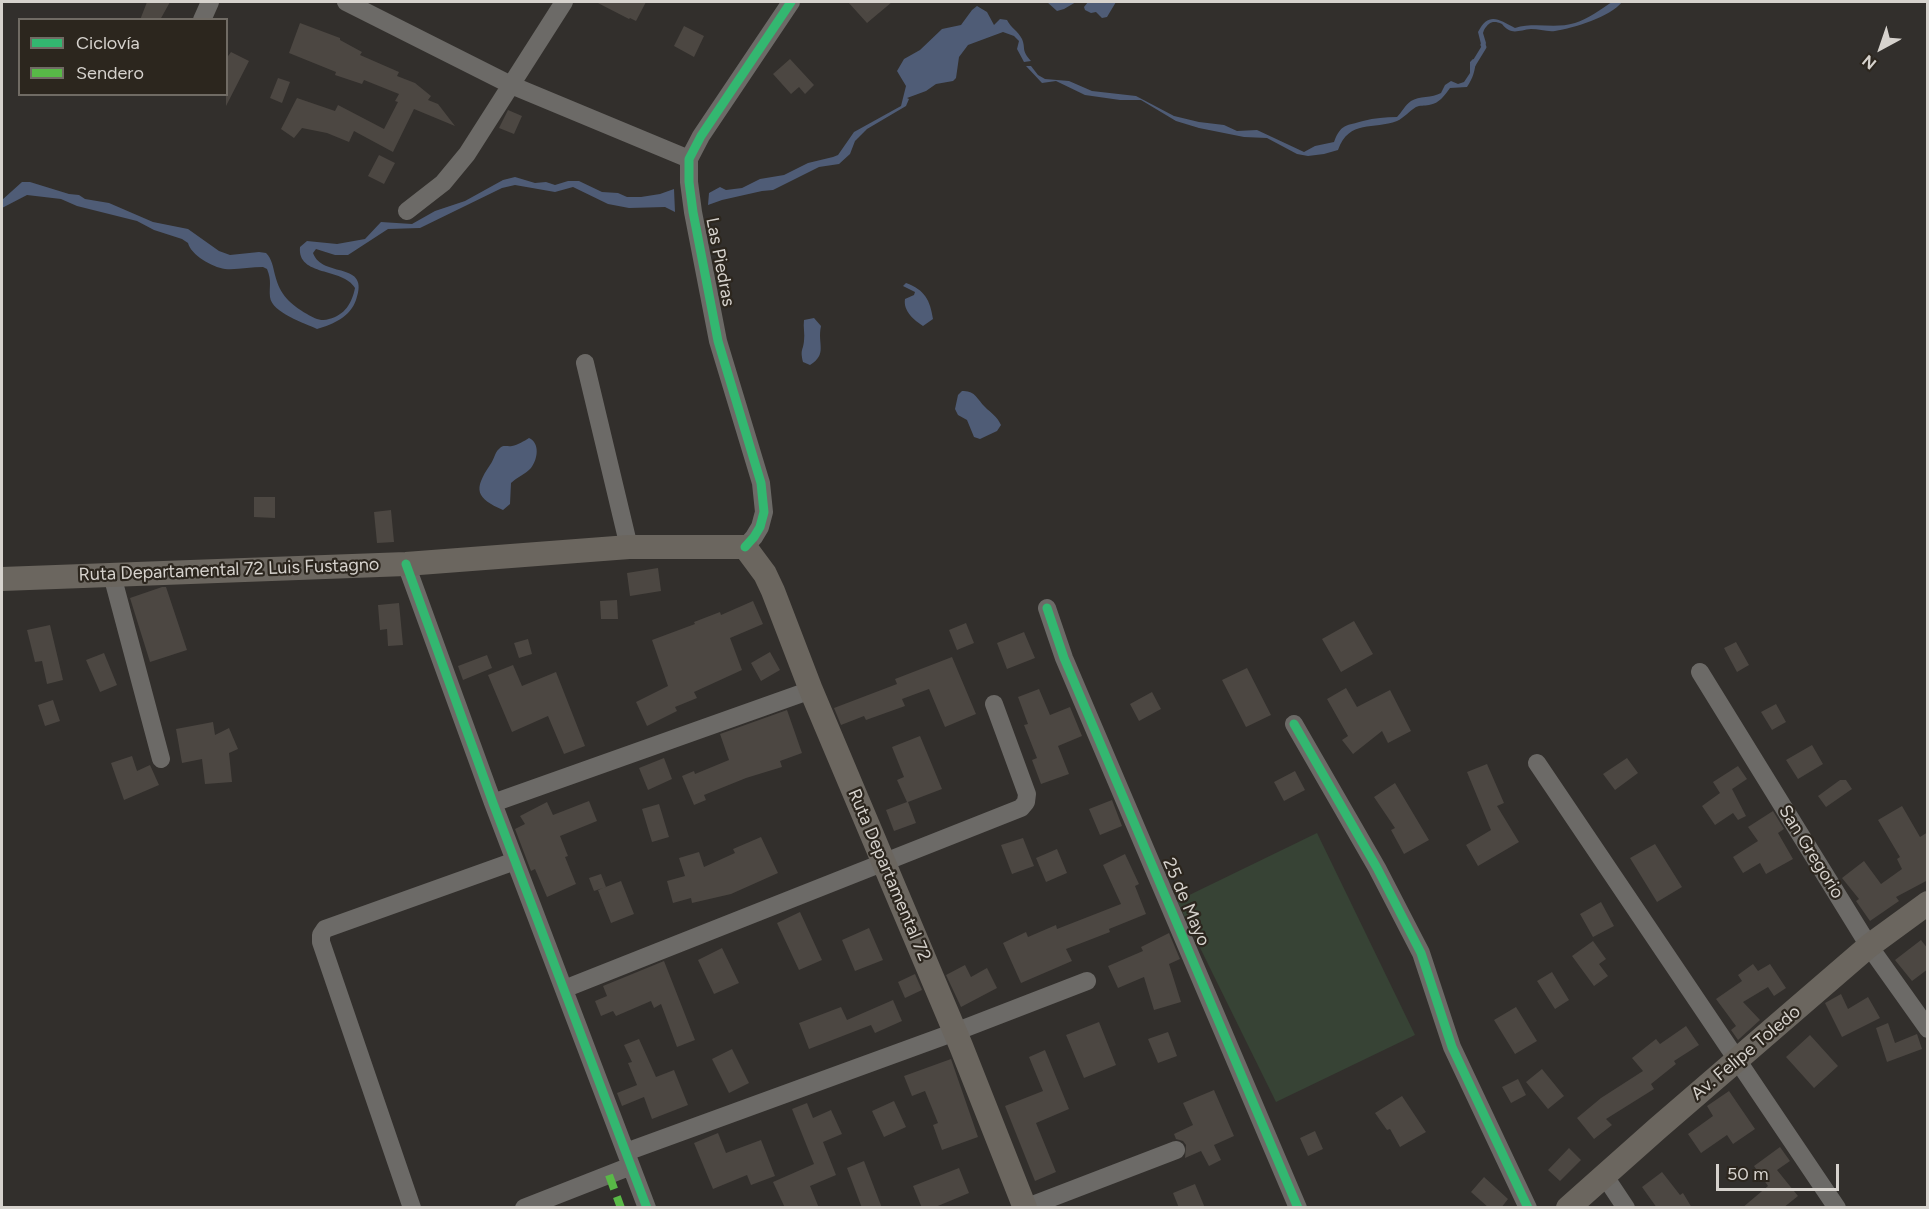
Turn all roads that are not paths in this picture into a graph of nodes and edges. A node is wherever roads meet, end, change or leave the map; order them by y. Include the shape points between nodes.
1 (210, 2) edge
2 (346, 2) edge
3 (564, 2) edge
4 (791, 2) edge
5 (203, 18) edge
6 (511, 85) junction
7 (689, 159) junction
8 (407, 211) dead end
9 (585, 363) dead end
10 (628, 547) junction
11 (745, 547) junction
12 (406, 564) junction
13 (112, 575) junction
14 (2, 579) edge
15 (1047, 608) dead end
16 (1700, 672) dead end
17 (811, 690) junction
18 (994, 704) dead end
19 (1294, 724) dead end
20 (161, 759) dead end
21 (1537, 763) dead end
22 (493, 803) junction
23 (515, 861) junction
24 (883, 862) junction
25 (1928, 903) edge
26 (1869, 946) junction
27 (1087, 981) dead end
28 (564, 989) junction
29 (1928, 1029) edge
30 (954, 1032) junction
31 (1738, 1059) junction
32 (1176, 1150) dead end
33 (629, 1159) junction
34 (1604, 1175) junction
35 (412, 1208) edge
36 (524, 1208) edge
37 (647, 1208) edge
38 (1025, 1208) edge
39 (1298, 1208) edge
40 (1528, 1208) edge
41 (1568, 1208) edge
42 (1626, 1208) edge
43 (1837, 1208) edge

1 - 5 street
2 - 6 street
3 - 6 street
4 - 7 street, Las Piedras
6 - 7 street
6 - 8 street via 467,154 443,183
7 - 11 street, Las Piedras via 693,212 718,341 761,483 764,512 760,527
9 - 10 street
10 - 11 main road, Ruta Departamental 72 Luis Fustagno
10 - 12 main road, Ruta Departamental 72 Luis Fustagno
11 - 17 main road, Ruta Departamental 72 via 773,591
12 - 13 main road, Ruta Departamental 72 Luis Fustagno
12 - 22 street
13 - 14 main road, Ruta Departamental 72 Luis Fustagno
13 - 20 street
15 - 39 street, 25 de Mayo via 1069,669
16 - 26 street, San Gregorio
17 - 22 street
17 - 24 main road, Ruta Departamental 72
18 - 24 street via 1028,794 1026,802 1021,808
19 - 40 street via 1421,953 1452,1047
21 - 31 street
22 - 23 street
23 - 28 street
23 - 35 street via 325,929 321,935
24 - 28 street
24 - 30 main road, Ruta Departamental 72
25 - 26 main road, Av. Felipe Toledo
26 - 29 street, San Gregorio
26 - 31 main road, Av. Felipe Toledo
27 - 30 street
28 - 33 street
30 - 33 street
30 - 38 main road, Ruta Departamental 72
31 - 34 main road, Av. Felipe Toledo
31 - 43 street
32 - 38 street
33 - 36 street
33 - 37 street
34 - 41 main road, Av. Felipe Toledo
34 - 42 street

